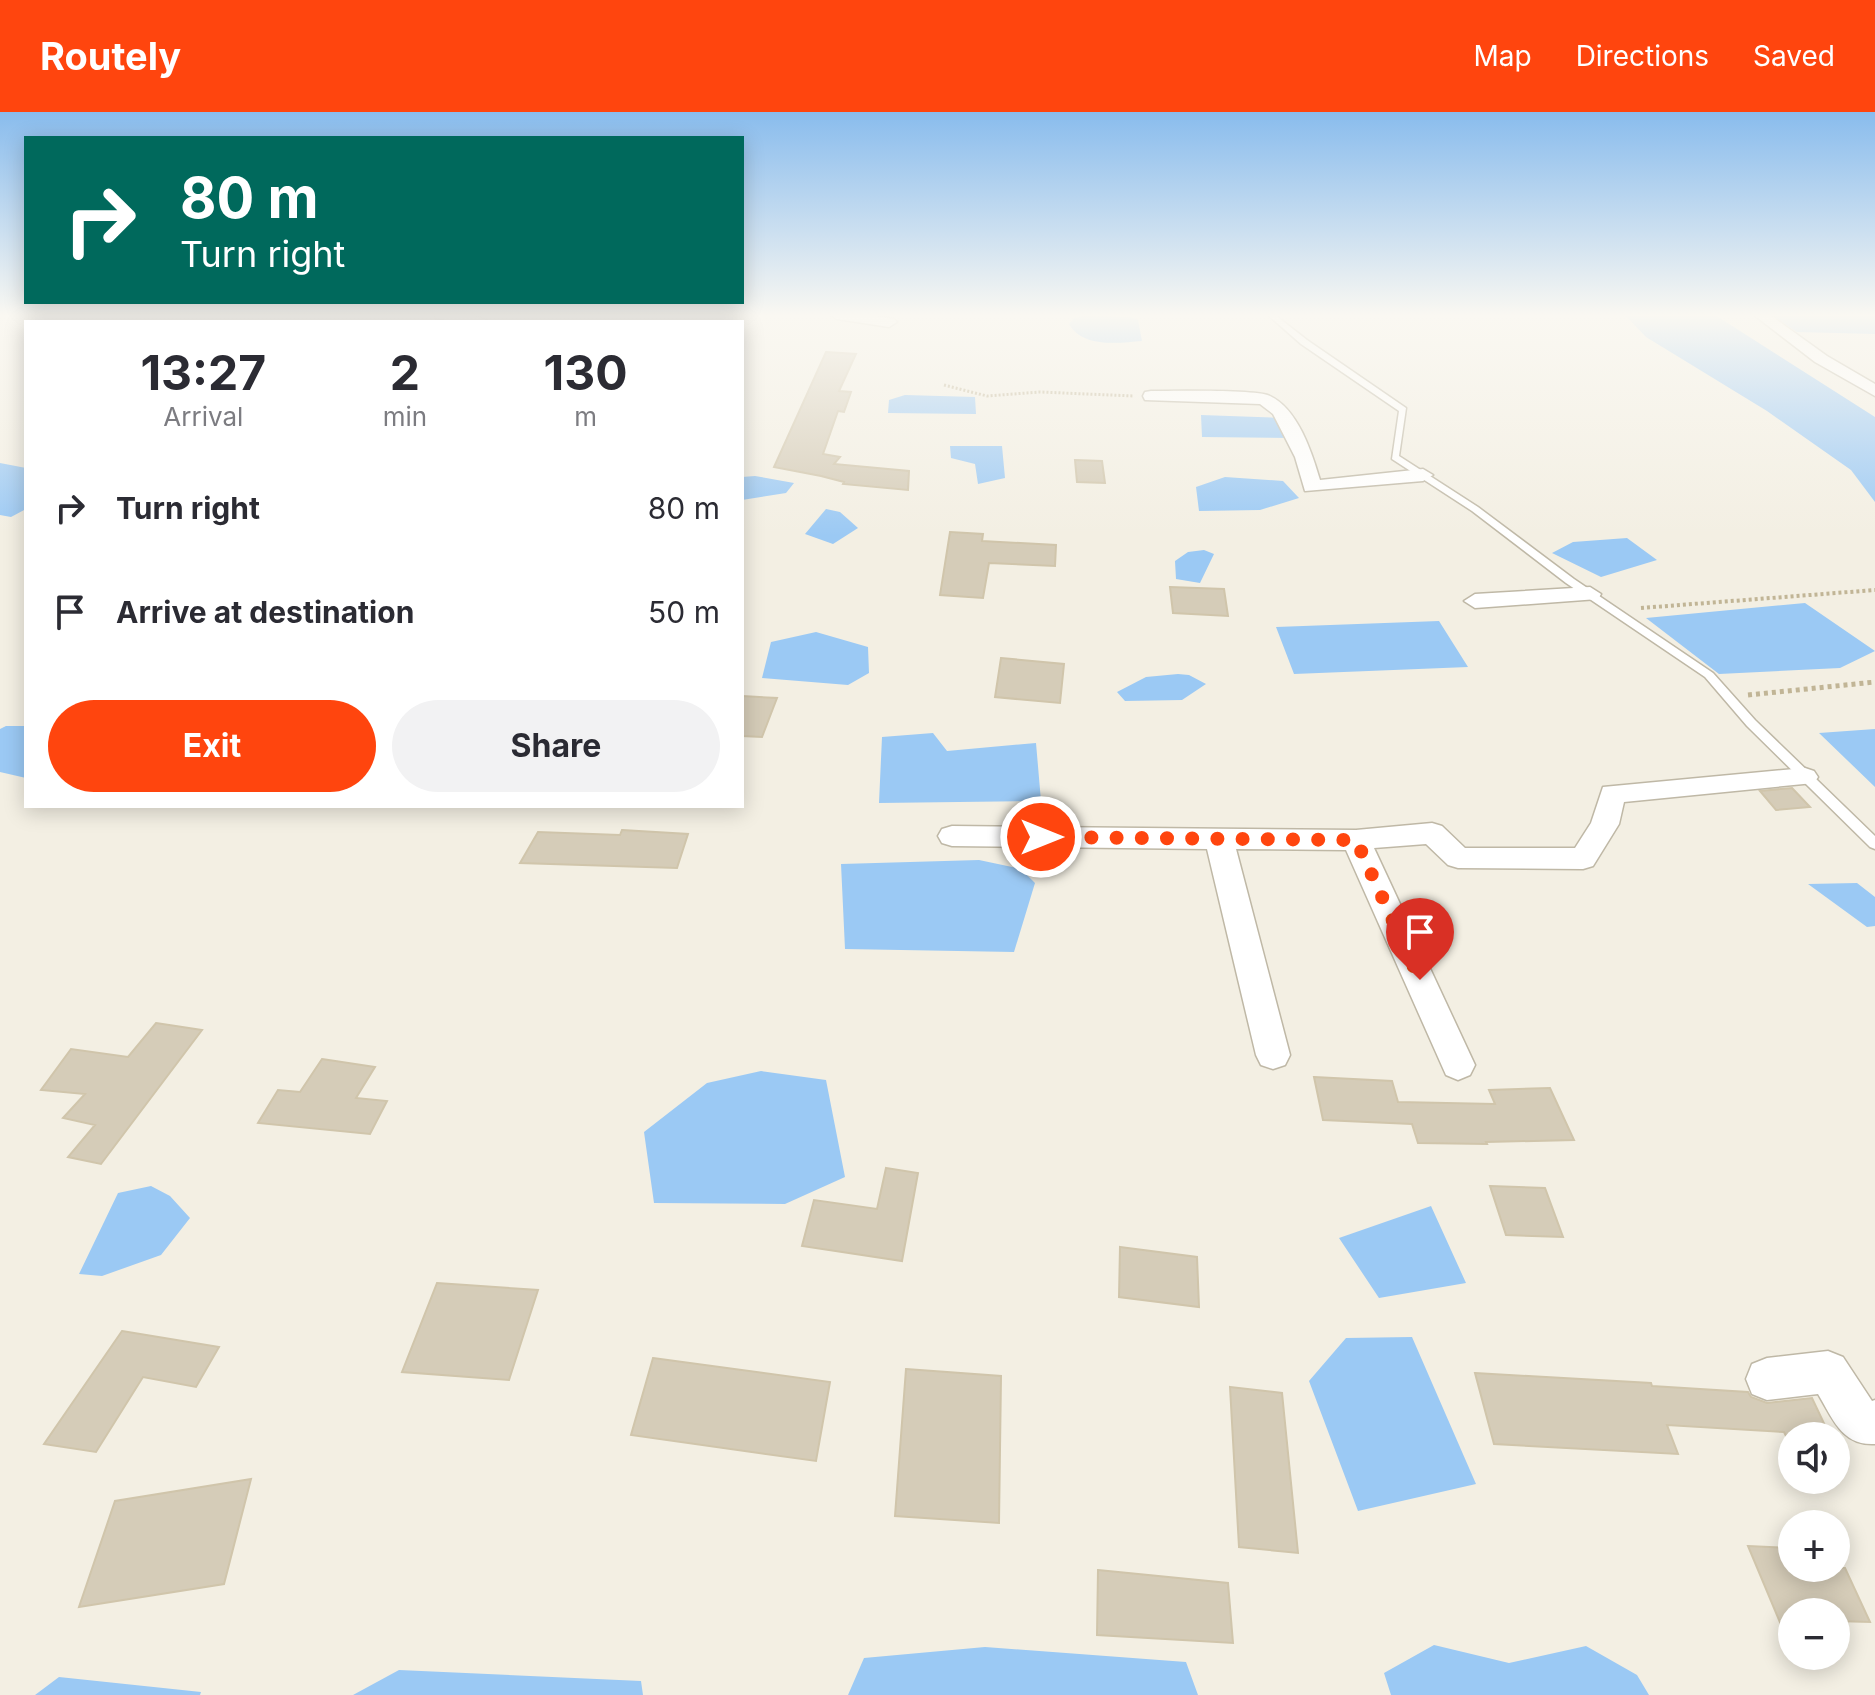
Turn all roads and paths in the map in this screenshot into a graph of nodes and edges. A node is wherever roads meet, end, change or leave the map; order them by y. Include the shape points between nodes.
1 (959, 389) edge
2 (1372, 389) edge
3 (1151, 396) joint
4 (1423, 475) junction
5 (1875, 590) edge
6 (1590, 594) junction
7 (1475, 601) dead end
8 (1616, 611) junction
9 (1875, 682) edge
10 (1727, 696) junction
11 (1805, 777) junction
12 (952, 836) dead end
13 (1219, 838) junction
14 (1356, 840) junction
15 (1875, 844) edge
16 (1273, 1055) dead end
17 (1458, 1065) dead end
18 (1767, 1379) dead end
19 (1875, 1422) edge

1 - 3 path via 987,396
2 - 4 lane via 1403,410 1395,457
3 - 4 street via 1264,399 1280,411 1304,457 1312,487
4 - 6 lane
5 - 8 path
6 - 7 street
6 - 8 lane
8 - 10 lane via 1709,675
9 - 10 path
10 - 11 lane
11 - 14 street via 1613,794 1605,824 1583,859 1458,858 1432,833
11 - 15 lane
12 - 13 street
13 - 14 street
13 - 16 street
14 - 17 street
18 - 19 street via 1828,1372 1861,1423

